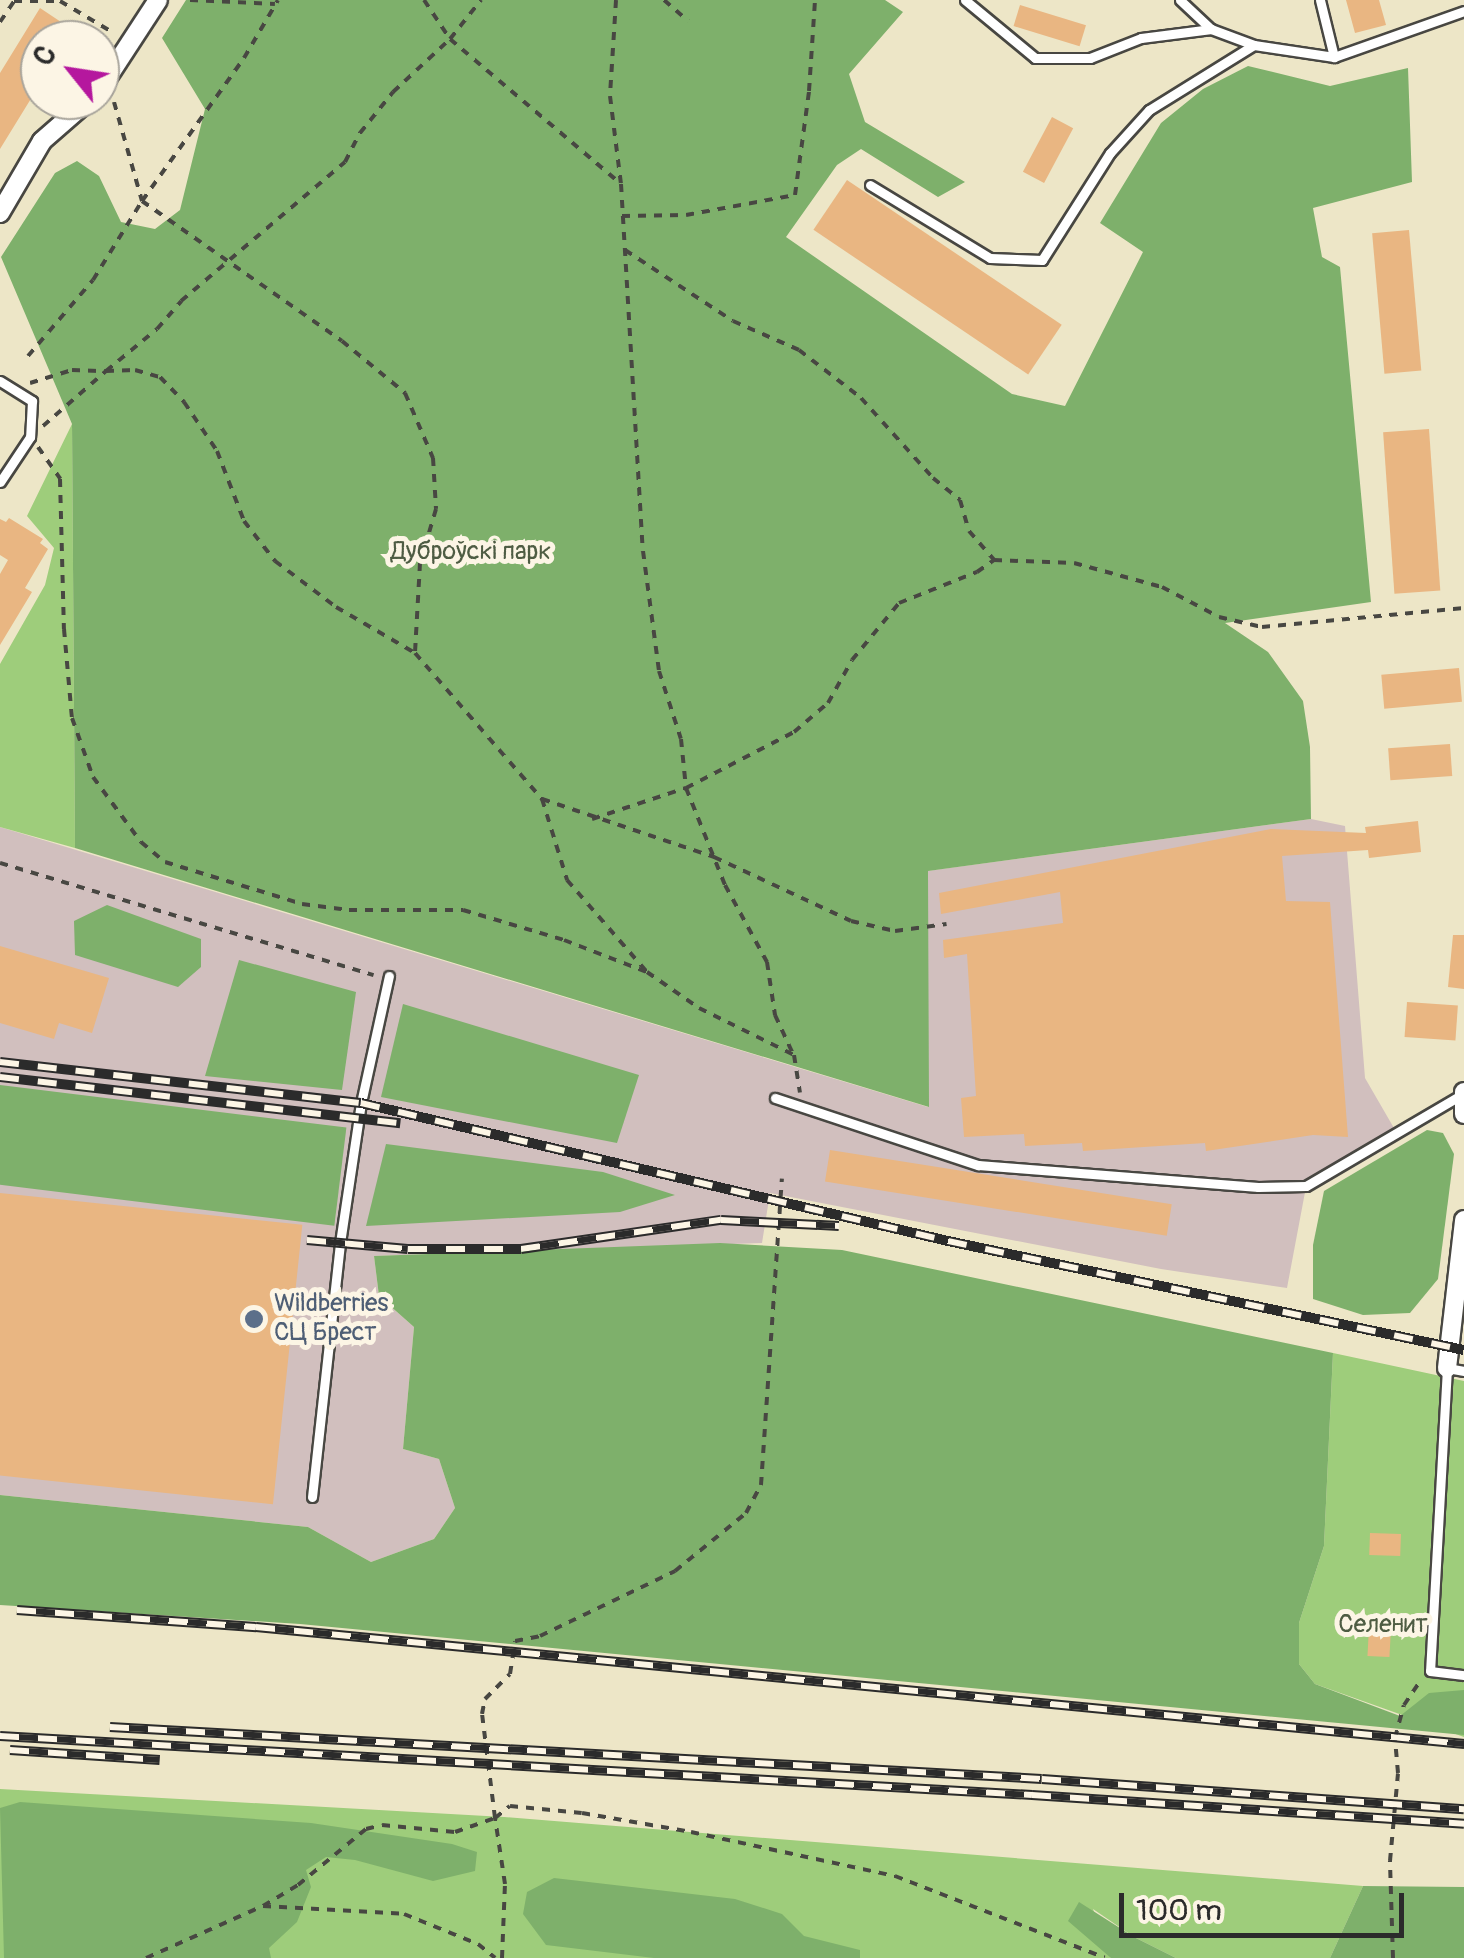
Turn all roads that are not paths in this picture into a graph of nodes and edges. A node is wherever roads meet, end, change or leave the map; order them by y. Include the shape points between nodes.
1 (158, 0) edge
2 (964, 0) edge
3 (1180, 0) edge
4 (1320, 0) edge
5 (1464, 11) edge
6 (1212, 29) junction
7 (1254, 45) junction
8 (1334, 57) junction
9 (120, 60) edge
10 (67, 120) edge
11 (870, 185) dead end
12 (0, 213) edge
13 (0, 381) edge
14 (0, 482) edge
15 (389, 978) road end
16 (1464, 1093) edge
17 (775, 1098) dead end
18 (1464, 1114) edge
19 (1464, 1220) edge
20 (1459, 1309) edge
21 (1456, 1370) edge
22 (312, 1496) dead end
23 (1464, 1675) edge

1 - 9 street
2 - 6 lane via 1035,58 1090,58 1141,38
3 - 6 lane
4 - 8 lane
5 - 8 lane
6 - 7 lane
7 - 8 lane
7 - 11 lane via 1149,110 1110,153 1042,260 990,258
10 - 12 street via 42,141
13 - 14 lane via 32,401 30,437
15 - 22 lane via 340,1243
16 - 17 lane via 1306,1186 978,1165
16 - 18 street
19 - 20 street
20 - 21 street
21 - 23 lane via 1430,1671

